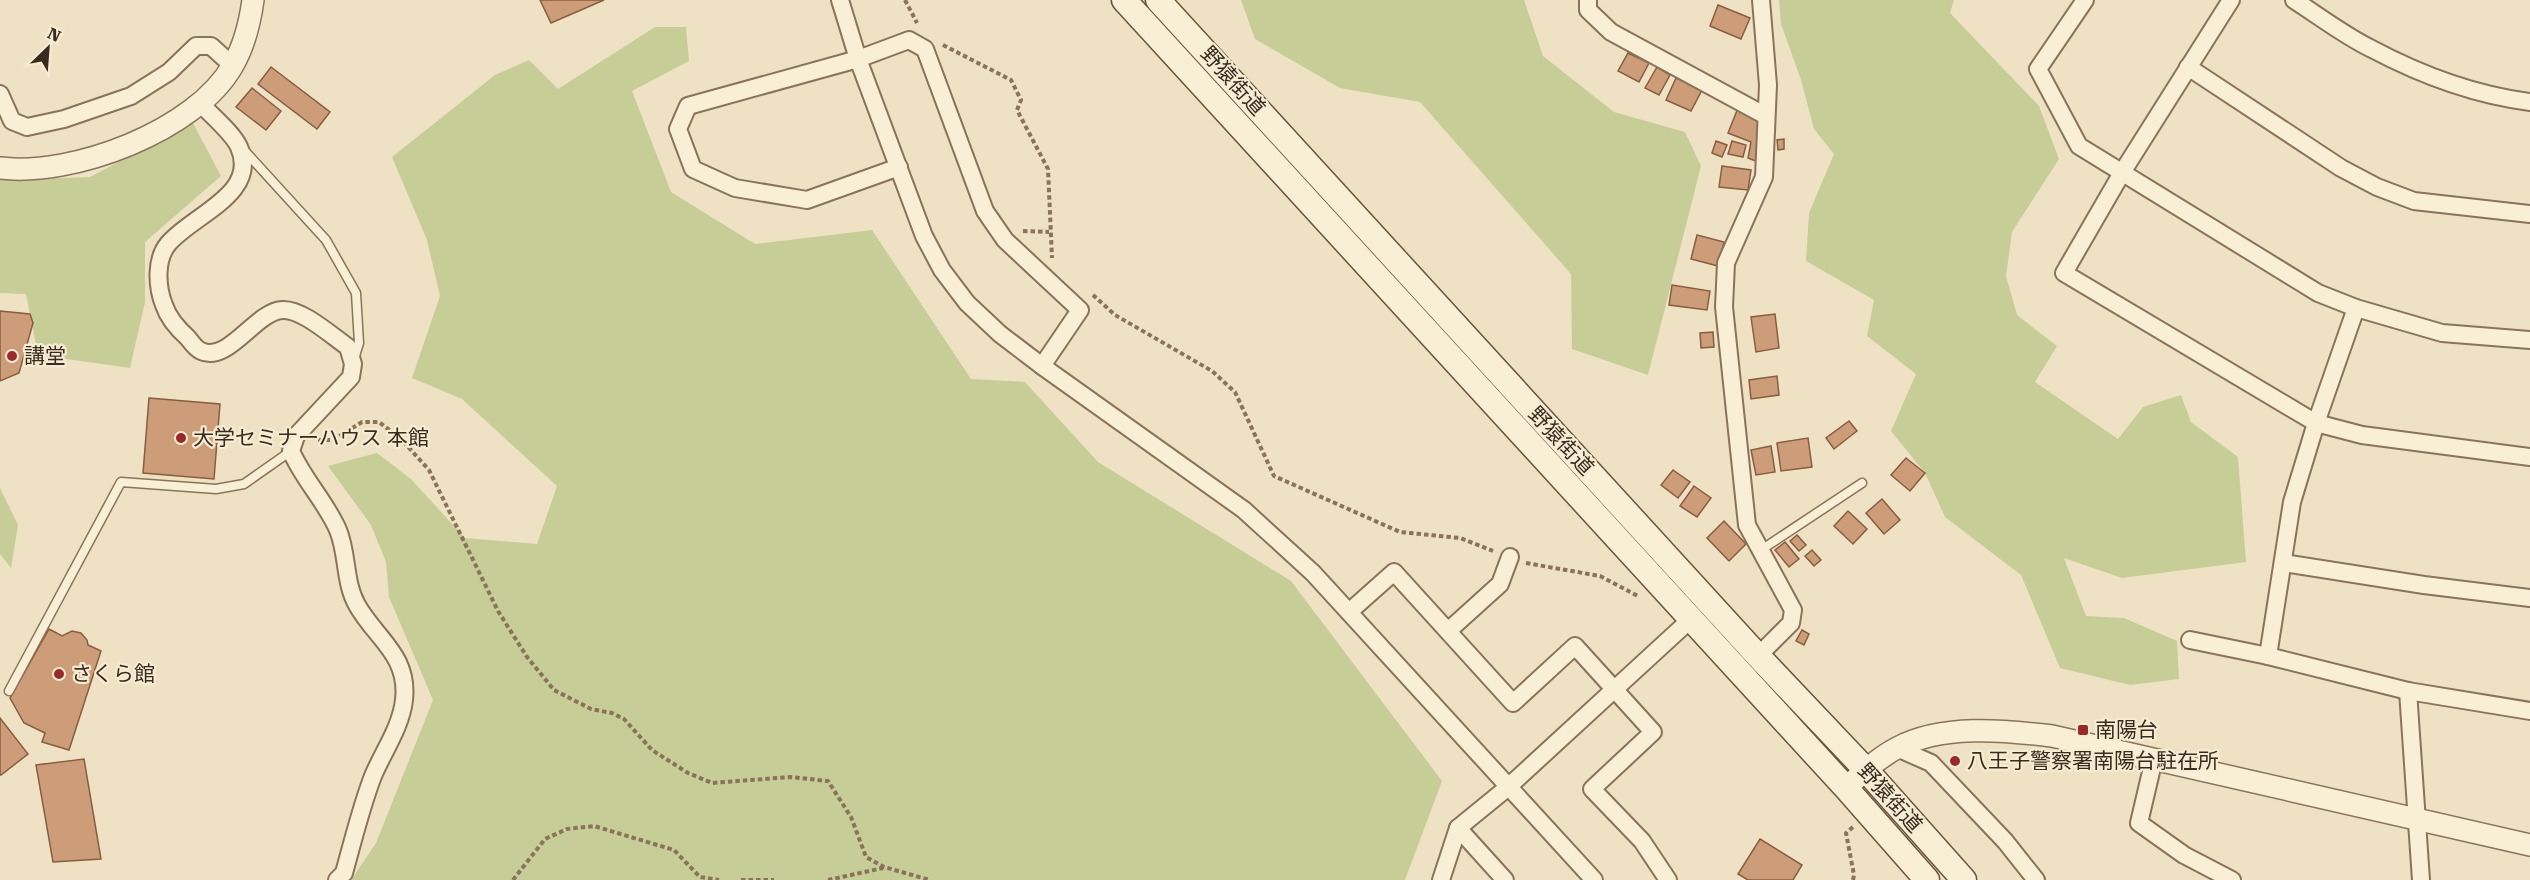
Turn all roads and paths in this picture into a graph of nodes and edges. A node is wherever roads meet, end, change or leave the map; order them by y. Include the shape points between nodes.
1 (253, 0) edge
2 (840, 0) edge
3 (905, 0) edge
4 (1124, 0) edge
5 (1158, 0) edge
6 (1588, 0) edge
7 (1761, 0) edge
8 (2085, 0) edge
9 (2231, 0) edge
10 (2294, 0) edge
11 (924, 29) dead end
12 (942, 44) dead end
13 (858, 58) junction
14 (232, 66) junction
15 (2188, 67) junction
16 (0, 94) edge
17 (2530, 102) edge
18 (200, 103) junction
19 (1766, 116) junction
20 (238, 144) junction
21 (0, 168) edge
22 (900, 168) junction
23 (2123, 171) junction
24 (2530, 214) edge
25 (1016, 231) dead end
26 (1049, 232) junction
27 (1058, 264) dead end
28 (1091, 293) dead end
29 (2356, 308) junction
30 (2530, 340) edge
31 (353, 364) junction
32 (1042, 366) junction
33 (2316, 423) junction
34 (294, 444) junction
35 (2530, 457) edge
36 (1862, 483) dead end
37 (1761, 550) junction
38 (1510, 557) junction
39 (2283, 563) junction
40 (2530, 598) edge
41 (1648, 601) dead end
42 (1349, 612) junction
43 (1691, 619) junction
44 (1448, 631) junction
45 (2190, 640) dead end
46 (1758, 656) junction
47 (2268, 656) junction
48 (1615, 689) junction
49 (9, 691) dead end
50 (2408, 691) junction
51 (2530, 711) edge
52 (1897, 748) junction
53 (2154, 759) junction
54 (1866, 770) junction
55 (1508, 788) junction
56 (1846, 788) junction
57 (2417, 820) junction
58 (1858, 823) dead end
59 (1458, 828) junction
60 (2530, 845) edge
61 (885, 867) junction
62 (337, 880) edge
63 (513, 880) edge
64 (719, 880) edge
65 (741, 880) edge
66 (774, 880) edge
67 (828, 880) edge
68 (930, 880) edge
69 (1441, 880) edge
70 (1505, 880) edge
71 (1594, 880) edge
72 (1668, 880) edge
73 (1853, 880) edge
74 (1927, 880) edge
75 (1964, 880) edge
76 (2036, 880) edge
77 (2232, 880) edge
78 (2421, 880) edge

1 - 14 street via 247,32
2 - 13 street
3 - 11 path via 915,22
4 - 43 main road, 野猿街道
5 - 46 main road, 野猿街道
6 - 19 street via 1588,10 1611,32
7 - 19 street via 1768,85
8 - 23 street via 2038,69 2079,146
9 - 15 street
10 - 17 street via 2371,49 2433,76 2497,98
12 - 26 path via 1011,80 1021,100 1017,110 1048,169
13 - 22 street
13 - 22 street via 688,106 678,129 693,169 735,188 807,200
13 - 32 street via 909,40 926,49 985,211 1005,240 1080,310
14 - 16 street via 211,46 196,46 169,72 131,96 27,127 12,121
14 - 18 street
15 - 23 street
15 - 24 street via 2341,168 2377,187 2414,201
18 - 20 street
18 - 21 street via 154,134 105,155 60,166
19 - 37 street via 1764,177 1726,263 1724,307 1747,525
20 - 31 lane via 326,240 356,293 359,343
20 - 31 street via 244,168 234,190 168,244 160,260 164,307 200,351 215,353 227,348 265,316 282,310 297,312 348,347
22 - 32 street via 924,236 942,270 967,303
23 - 29 street via 2318,293
23 - 33 street via 2064,273
25 - 26 path
26 - 27 path via 1050,256
28 - 38 path via 1115,315 1212,371 1235,392 1274,476 1400,532 1460,538
29 - 30 street via 2442,333
29 - 33 street
31 - 34 street via 351,377
32 - 42 street via 1244,510
33 - 35 street via 2362,435
33 - 39 street via 2292,502
34 - 49 lane via 244,484 216,489 122,482
34 - 61 path via 333,440 362,422 379,422 429,470 498,611 554,690 591,709 624,719 652,750 712,783 790,777 828,781 851,817 866,857
34 - 62 street via 346,549 356,604 394,653 403,675 404,701 373,777 344,873
36 - 37 lane
37 - 46 street via 1793,610 1791,623
38 - 41 path via 1600,576
38 - 44 street via 1500,584
39 - 40 street
39 - 47 street
42 - 44 street via 1394,572
42 - 55 street
43 - 48 street
43 - 56 main road, 野猿街道
44 - 48 street via 1513,703 1575,646
45 - 47 street
46 - 54 main road, 野猿街道
47 - 50 street
48 - 55 street
48 - 72 street via 1653,732 1592,789 1642,841
50 - 51 street
50 - 57 street
52 - 53 street via 1947,734 1999,731 2052,736
52 - 54 street
52 - 76 street via 1931,763 2006,841
53 - 57 street
53 - 77 street via 2139,823 2184,855
54 - 56 street
54 - 75 main road, 野猿街道
55 - 59 street
55 - 71 street
56 - 74 main road, 野猿街道
57 - 60 street
57 - 78 street
58 - 73 path via 1846,833
59 - 69 street
59 - 70 street
61 - 67 path
61 - 68 path
63 - 64 path via 545,839 567,829 594,826 674,850 700,877
65 - 66 path

